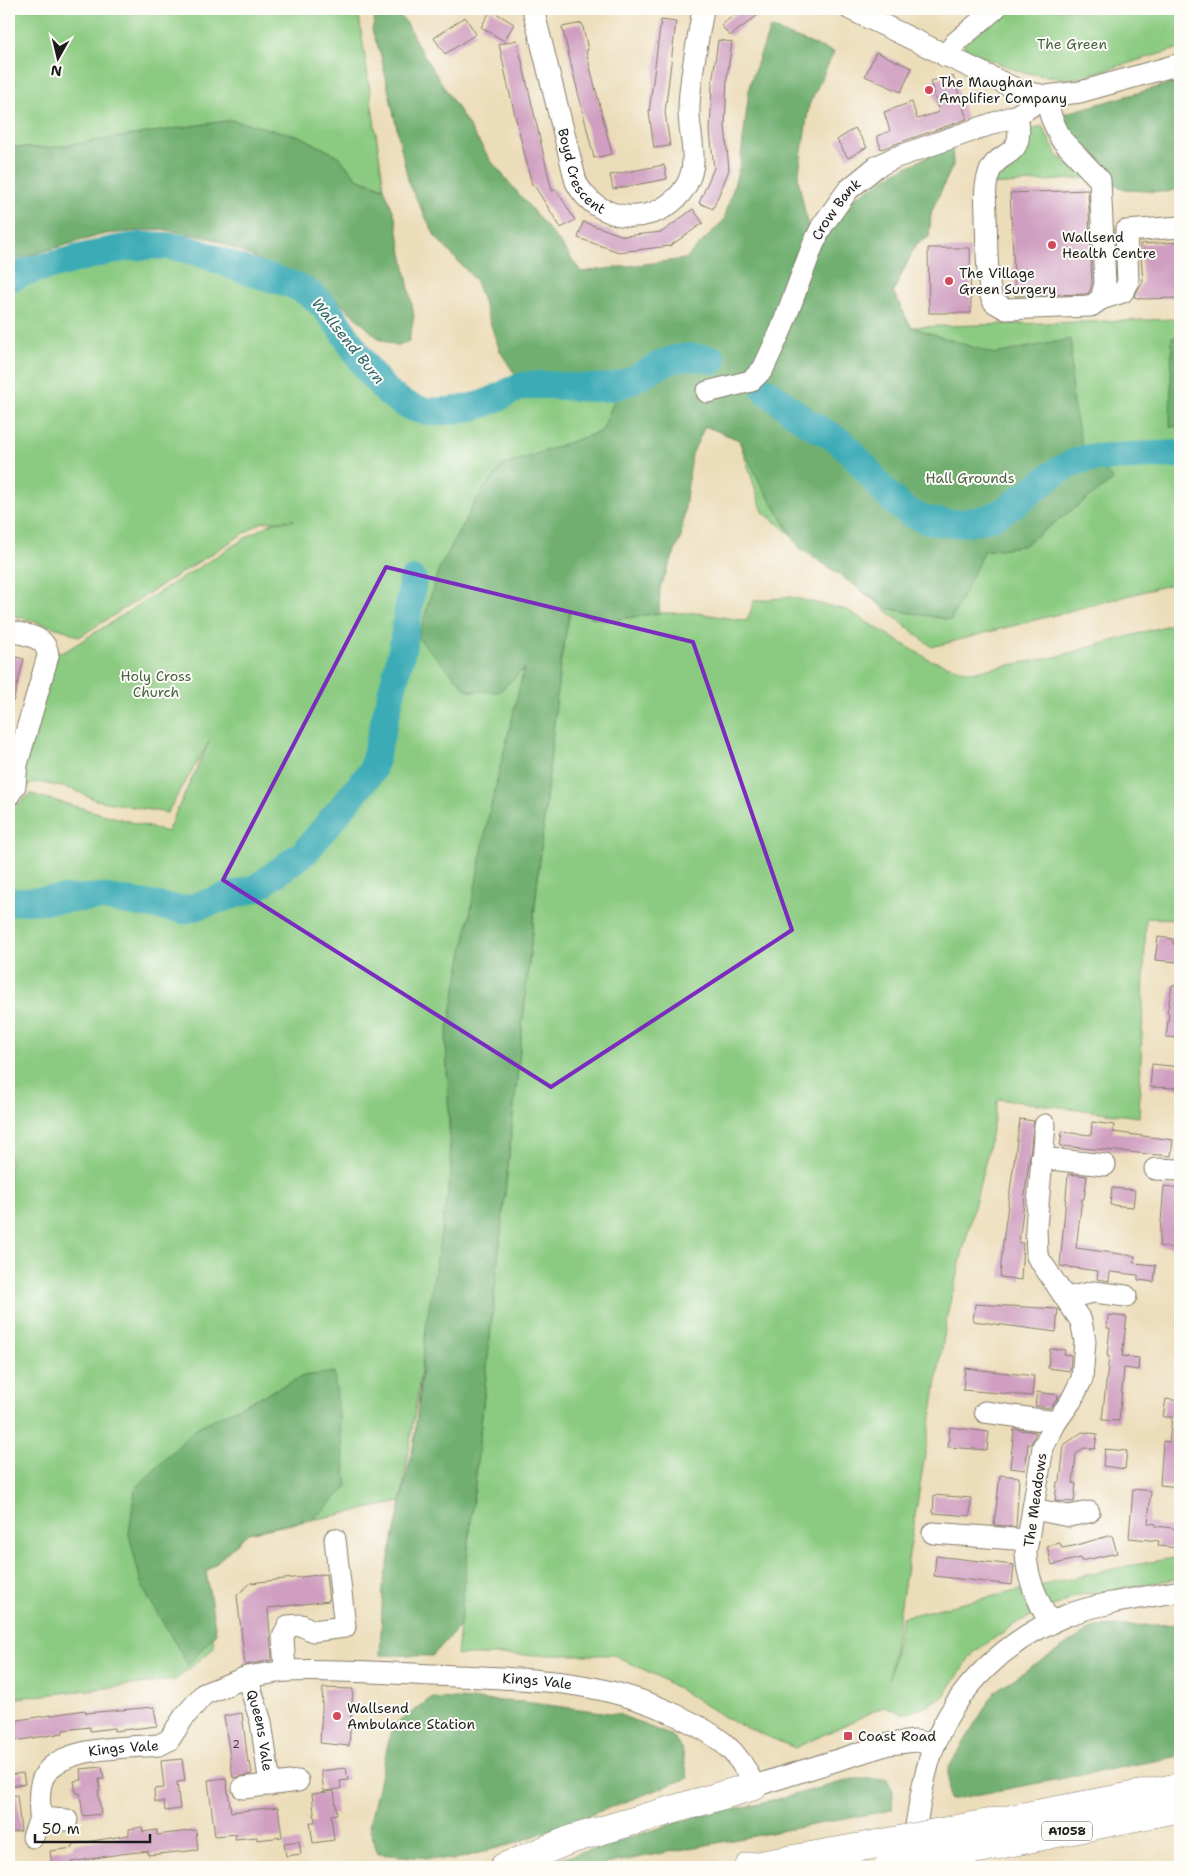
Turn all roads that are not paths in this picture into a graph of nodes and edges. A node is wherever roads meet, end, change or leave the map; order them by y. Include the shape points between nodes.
1 (533, 9) edge
2 (703, 9) edge
3 (850, 9) edge
4 (995, 9) edge
5 (945, 56) junction
6 (1180, 64) edge
7 (1041, 95) junction
8 (1017, 115) junction
9 (1180, 227) edge
10 (1101, 299) junction
11 (707, 392) dead end
12 (9, 630) edge
13 (13, 763) edge
14 (9, 795) edge
15 (1044, 1125) dead end
16 (1041, 1158) junction
17 (1106, 1165) dead end
18 (1155, 1169) dead end
19 (1180, 1170) edge
20 (1126, 1296) dead end
21 (1066, 1298) junction
22 (985, 1412) dead end
23 (1056, 1422) junction
24 (1033, 1509) junction
25 (1089, 1512) dead end
26 (933, 1533) dead end
27 (335, 1539) dead end
28 (1028, 1540) junction
29 (1180, 1591) edge
30 (1050, 1624) junction
31 (285, 1671) junction
32 (247, 1677) junction
33 (935, 1744) junction
34 (298, 1782) dead end
35 (270, 1785) junction
36 (754, 1786) junction
37 (1180, 1787) edge
38 (243, 1788) dead end
39 (1180, 1808) edge
40 (1180, 1819) edge
41 (67, 1820) dead end
42 (955, 1842) junction
43 (883, 1855) edge
44 (504, 1867) edge
45 (749, 1867) edge
46 (910, 1867) edge

1 - 2 street, Boyd Crescent via 576,182 592,204 611,213 633,217 662,209 678,196 689,179 693,161 689,108
3 - 5 street
4 - 5 street via 956,42
5 - 7 street via 1020,91
6 - 7 street via 1080,92
7 - 8 street, Crow Bank
7 - 10 street via 1061,139 1100,180 1105,284
8 - 10 street via 1018,143 992,167 987,181 991,296 999,306 1012,309 1084,307
8 - 11 street, Crow Bank via 894,158 860,179 837,204 819,233 763,369 751,381
9 - 10 street via 1126,231 1128,283 1123,292
12 - 13 street via 42,640 48,646 48,656
13 - 14 street via 15,786
15 - 16 street, The Meadows
16 - 17 street
16 - 21 street, The Meadows via 1037,1256
18 - 19 street
20 - 21 street via 1094,1292
21 - 23 street, The Meadows via 1081,1321 1085,1341 1082,1379
22 - 23 street
23 - 24 street, The Meadows via 1042,1446
24 - 25 street via 1069,1516
24 - 28 street, The Meadows
26 - 28 street
27 - 31 street via 345,1627 313,1631 301,1625 288,1626 284,1637
28 - 30 street, The Meadows via 1026,1563 1029,1576
29 - 30 street via 1084,1610
30 - 33 street via 1013,1644 984,1670 954,1708
31 - 32 street, Kings Vale
31 - 36 street, Kings Vale via 516,1678 578,1684 617,1692 654,1704 700,1726 730,1747
32 - 35 street, Queens Vale via 261,1722
32 - 41 street, Kings Vale via 204,1694 184,1716 169,1740 160,1745 85,1752 64,1759 46,1773 40,1789 36,1828
33 - 36 street via 915,1741 889,1744
33 - 46 street via 924,1781
34 - 35 street, Queens Vale
35 - 38 street, Queens Vale
36 - 44 highway via 563,1842
37 - 42 highway, A1058
39 - 42 highway, A1058
40 - 42 street
42 - 43 highway, A1058, bridge
43 - 45 highway, A1058

